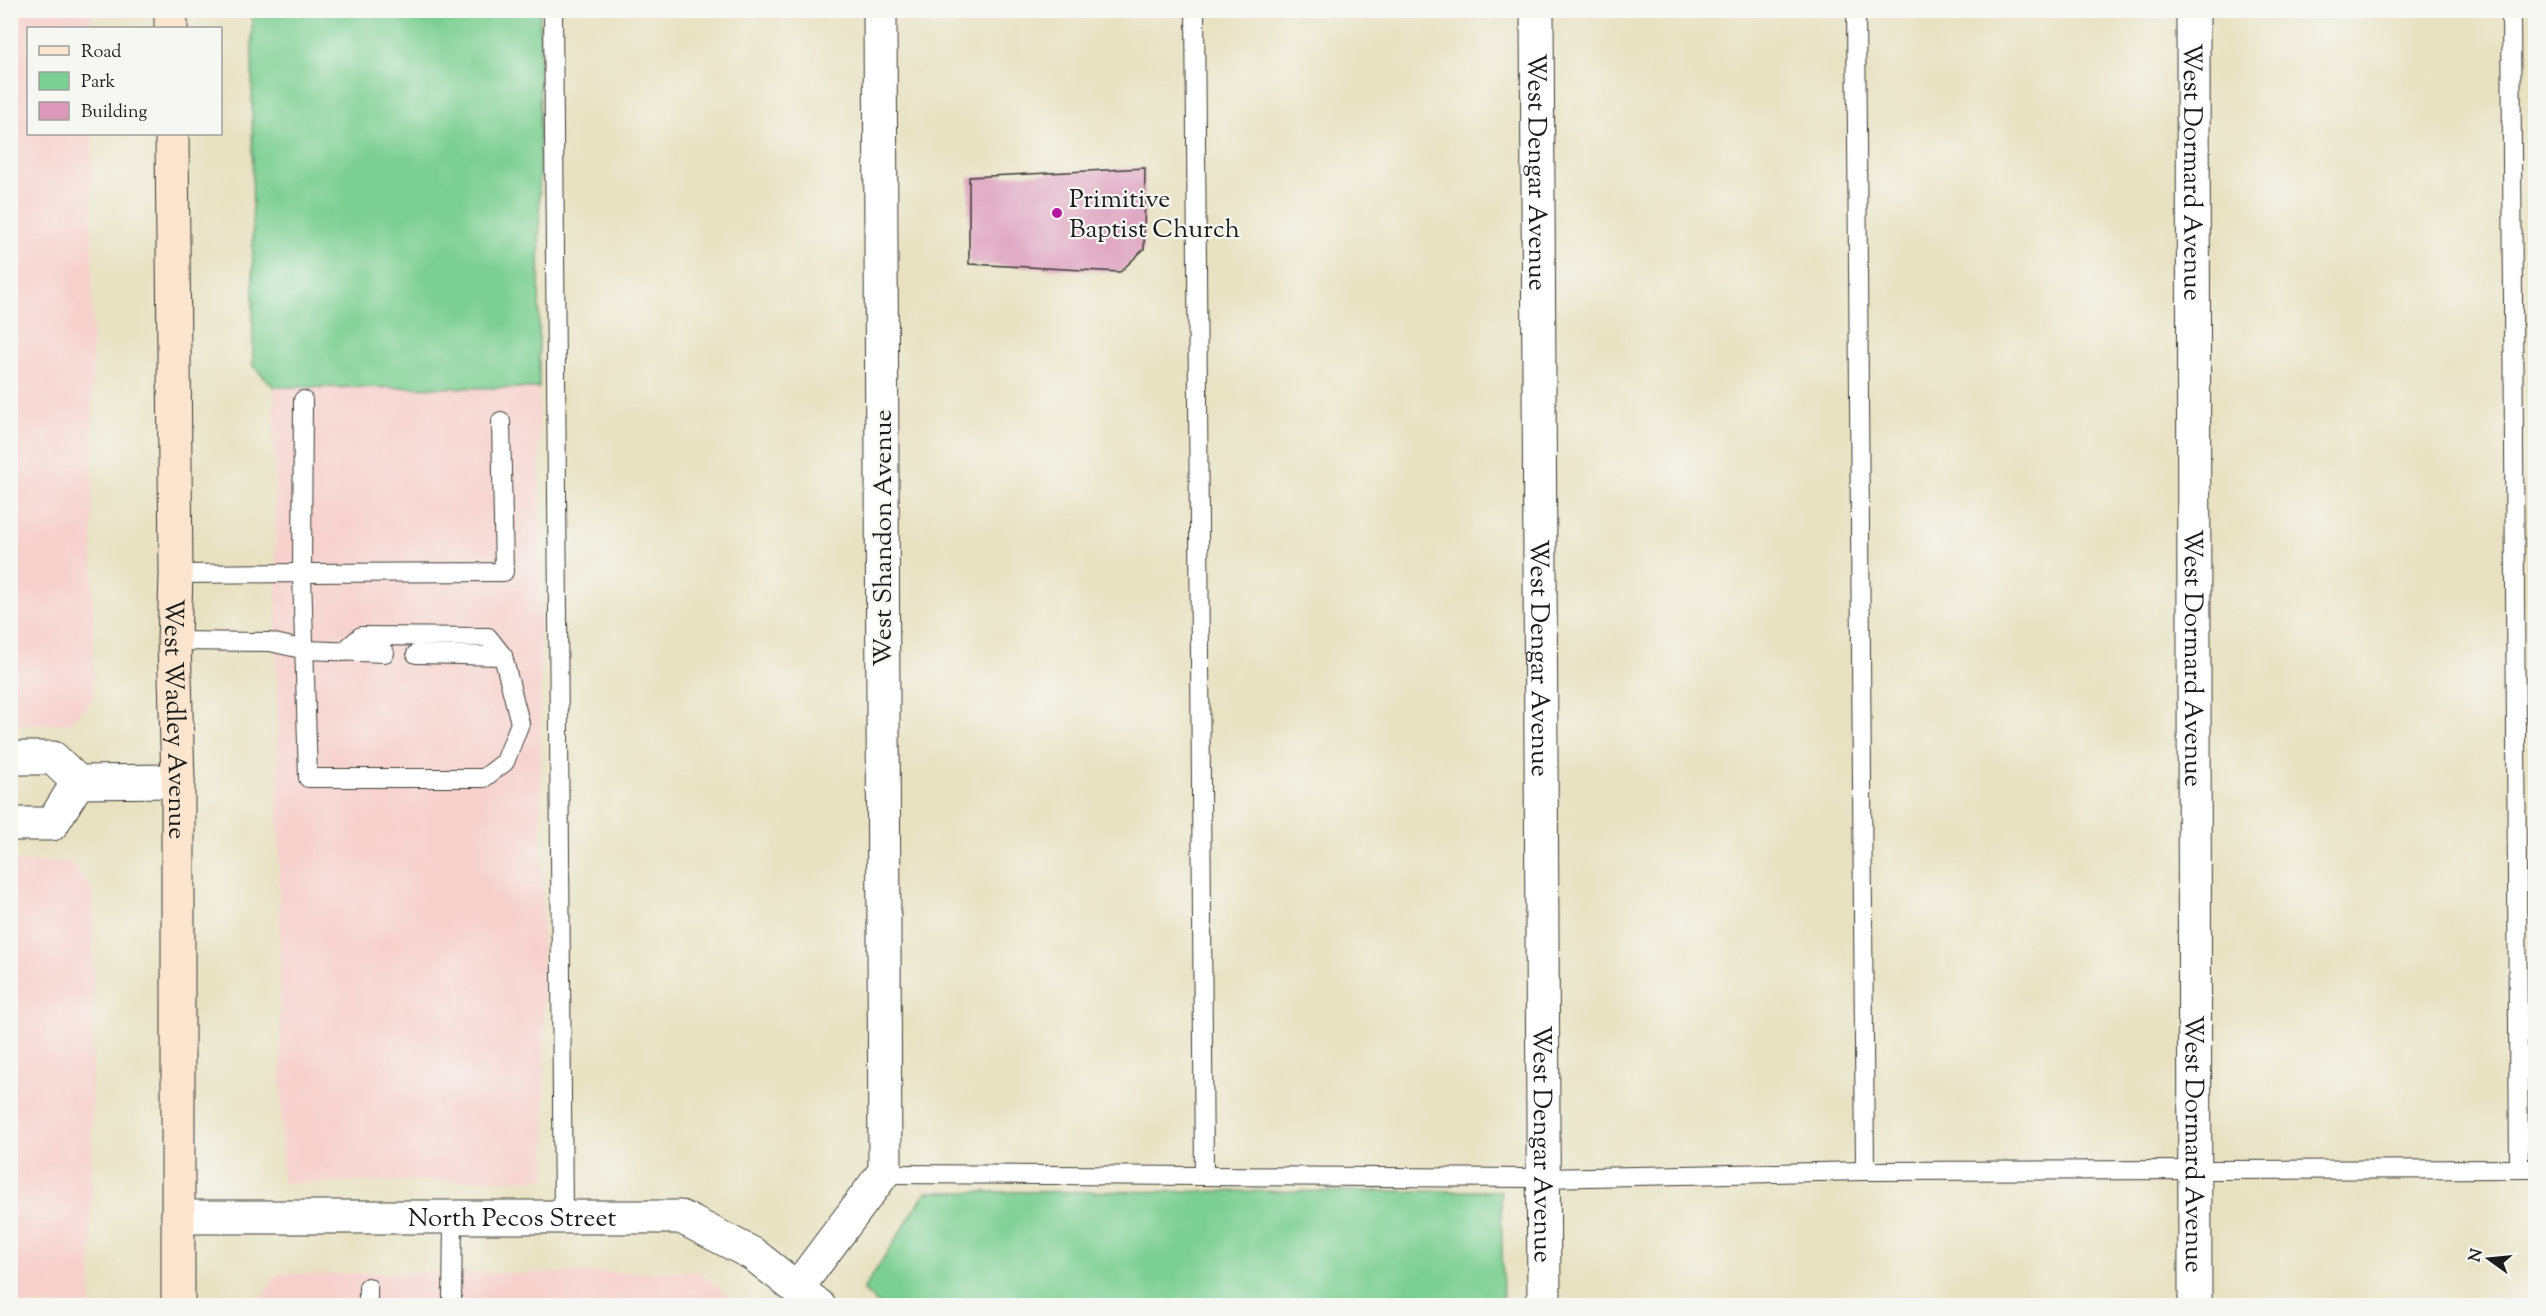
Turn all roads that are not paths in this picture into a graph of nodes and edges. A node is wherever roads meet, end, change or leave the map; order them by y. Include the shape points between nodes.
1 (171, 10) edge
2 (553, 10) edge
3 (880, 10) edge
4 (1195, 10) edge
5 (1537, 10) edge
6 (1856, 10) edge
7 (2193, 10) edge
8 (2511, 10) edge
9 (171, 27) edge
10 (172, 135) edge
11 (303, 400) dead end
12 (501, 421) dead end
13 (302, 573) junction
14 (176, 574) junction
15 (174, 642) junction
16 (306, 650) junction
17 (343, 652) junction
18 (385, 653) dead end
19 (416, 654) dead end
20 (503, 656) junction
21 (10, 758) edge
22 (178, 781) junction
23 (78, 782) junction
24 (10, 824) edge
25 (2527, 1169) edge
26 (1865, 1171) junction
27 (2193, 1171) junction
28 (882, 1174) junction
29 (1204, 1176) junction
30 (1543, 1178) junction
31 (178, 1217) junction
32 (453, 1217) junction
33 (562, 1217) junction
34 (368, 1287) dead end
35 (803, 1299) edge
36 (178, 1305) edge
37 (369, 1305) edge
38 (452, 1305) edge
39 (1544, 1305) edge
40 (2195, 1305) edge

1 - 9 main road
2 - 33 lane
3 - 28 street, West Shandon Avenue via 885,1171
4 - 29 lane
5 - 30 street, West Dengar Avenue
6 - 26 lane
7 - 27 street, West Dormard Avenue
8 - 25 lane
10 - 14 main road, West Wadley Avenue
11 - 13 lane
12 - 13 lane via 504,572
13 - 14 lane
13 - 16 lane
14 - 15 main road, West Wadley Avenue
15 - 16 lane via 270,642
15 - 22 main road, West Wadley Avenue
16 - 17 lane
16 - 20 lane via 308,778 484,778 505,762 520,723
17 - 18 lane
17 - 20 lane via 361,636 488,637
19 - 20 lane
21 - 23 street via 52,758
22 - 23 street
22 - 31 main road, West Wadley Avenue
23 - 24 street via 52,824
25 - 27 lane
26 - 27 lane
26 - 30 lane
27 - 40 street, West Dormard Avenue
28 - 29 lane
28 - 35 street
29 - 30 lane
30 - 39 street, West Dengar Avenue
31 - 32 street, North Pecos Street
31 - 36 main road, West Wadley Avenue
32 - 33 street, North Pecos Street
32 - 38 lane
33 - 35 street, North Pecos Street via 681,1217 753,1254
34 - 37 lane

